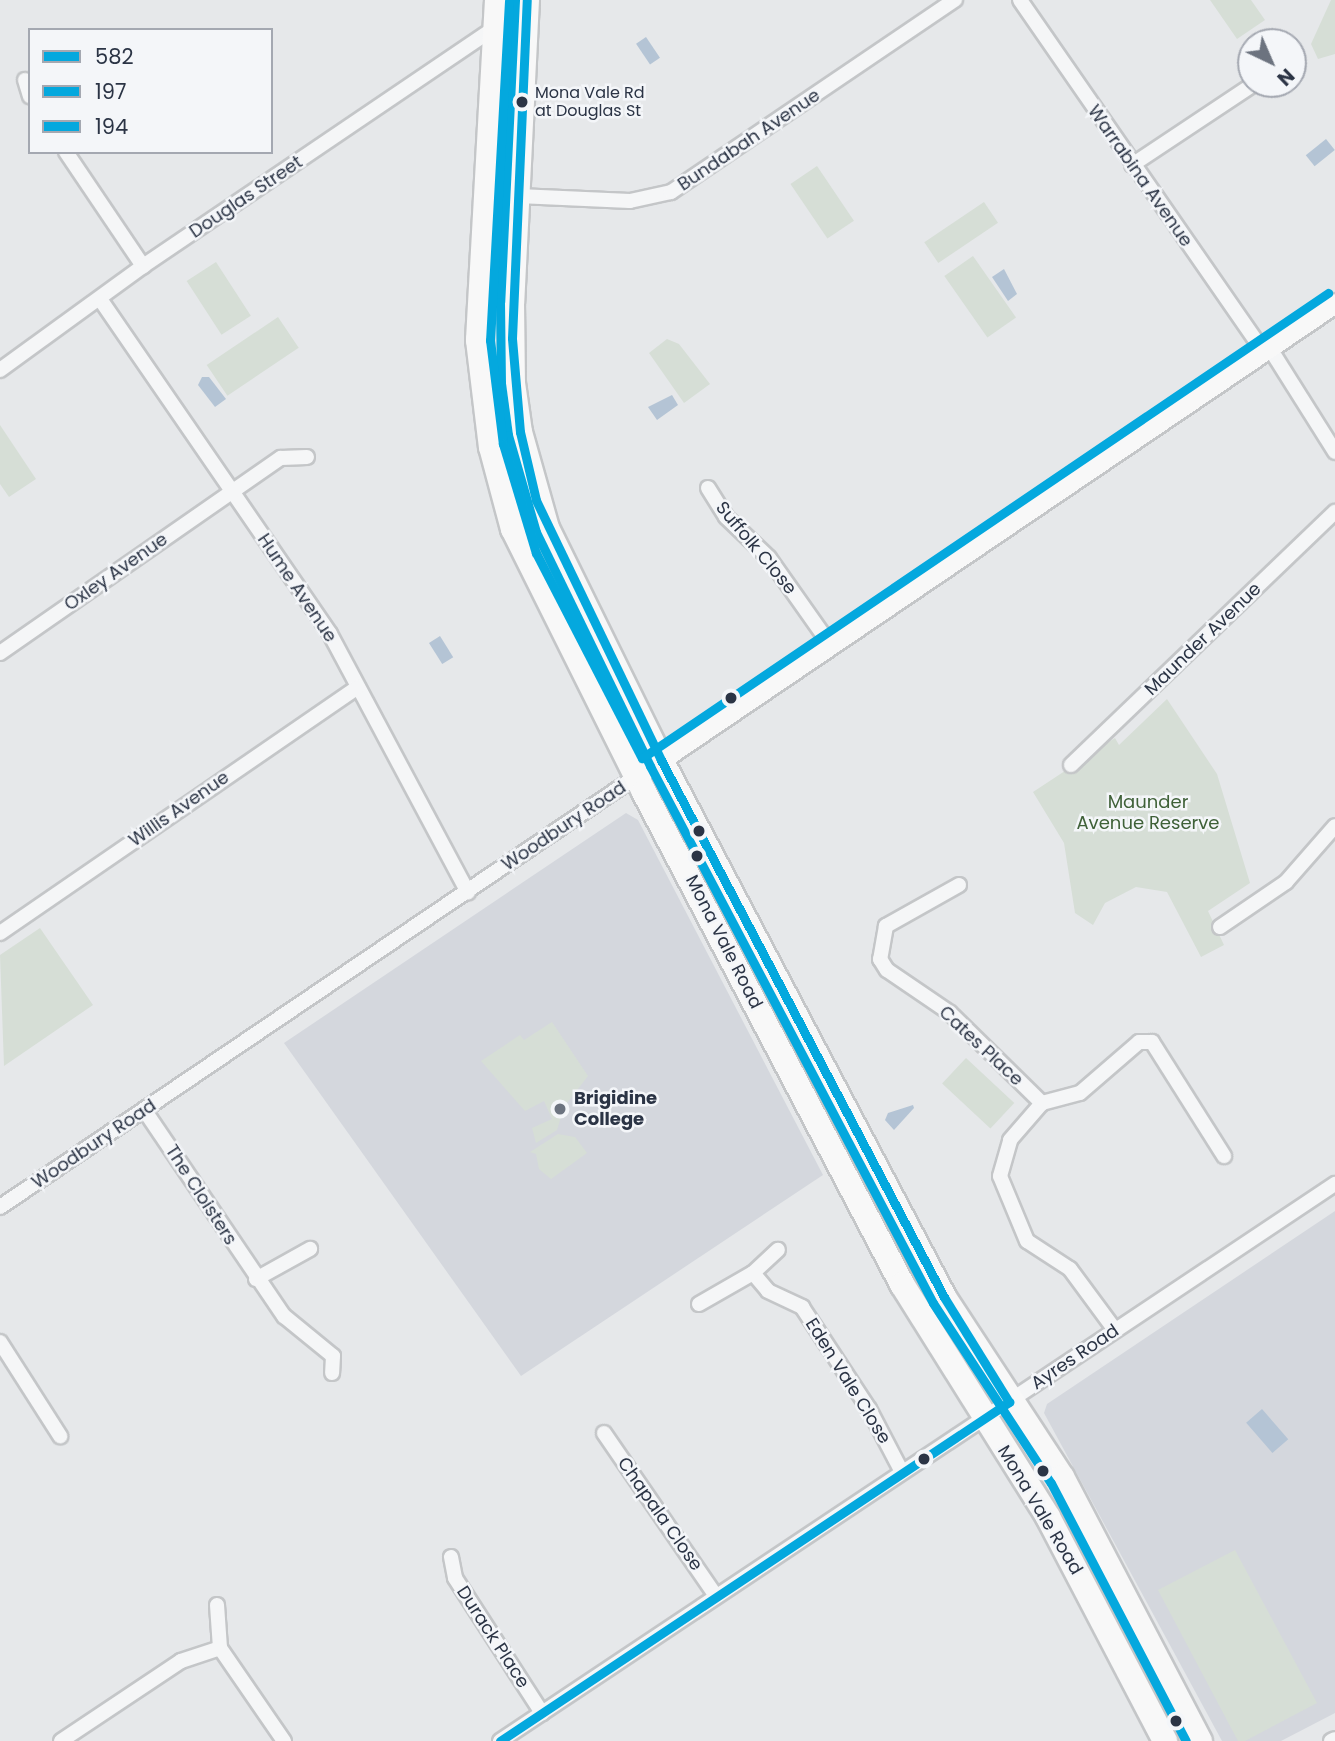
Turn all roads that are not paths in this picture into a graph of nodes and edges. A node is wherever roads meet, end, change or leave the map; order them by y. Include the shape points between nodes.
1 (497, 0) edge
2 (955, 0) edge
3 (1020, 0) edge
4 (532, 3) edge
5 (495, 29) junction
6 (25, 80) dead end
7 (28, 90) edge
8 (1237, 95) edge
9 (67, 154) edge
10 (1132, 165) junction
11 (517, 196) junction
12 (143, 266) junction
13 (100, 299) junction
14 (1335, 303) edge
15 (1266, 349) junction
16 (0, 370) edge
17 (1335, 452) edge
18 (307, 457) dead end
19 (708, 488) dead end
20 (232, 491) junction
21 (1335, 512) edge
22 (829, 643) junction
23 (0, 653) edge
24 (358, 687) junction
25 (662, 760) junction
26 (1072, 765) dead end
27 (637, 776) junction
28 (1335, 826) edge
29 (959, 885) dead end
30 (468, 892) junction
31 (1220, 927) dead end
32 (0, 933) edge
33 (1042, 1103) junction
34 (145, 1111) junction
35 (1224, 1156) dead end
36 (1335, 1184) edge
37 (0, 1206) edge
38 (310, 1249) dead end
39 (778, 1250) dead end
40 (752, 1273) junction
41 (256, 1279) junction
42 (699, 1304) dead end
43 (1115, 1330) junction
44 (0, 1342) edge
45 (332, 1373) dead end
46 (1009, 1402) junction
47 (984, 1418) junction
48 (604, 1433) dead end
49 (60, 1436) dead end
50 (902, 1472) junction
51 (451, 1558) dead end
52 (716, 1596) junction
53 (217, 1605) dead end
54 (220, 1648) junction
55 (542, 1713) junction
56 (516, 1737) edge
57 (61, 1741) edge
58 (284, 1741) edge
59 (500, 1741) edge
60 (1165, 1741) edge
61 (1200, 1741) edge

1 - 5 highway, Mona Vale Road
2 - 11 street, Bundabah Avenue via 671,192 630,201
3 - 10 street, Warrabina Avenue
4 - 11 highway, Mona Vale Road
5 - 12 street, Douglas Street
5 - 27 highway, Mona Vale Road via 478,340 491,447 525,558
6 - 7 street
8 - 10 street
9 - 12 street
10 - 15 street, Warrabina Avenue
11 - 25 highway, Mona Vale Road via 513,383 536,500 562,562
12 - 13 street, Douglas Street
13 - 16 street, Douglas Street
13 - 20 street, Hume Avenue
14 - 15 street, Woodbury Road
15 - 17 street, Warrabina Avenue
15 - 22 street, Woodbury Road
18 - 20 street, Oxley Avenue via 281,458
19 - 22 street, Suffolk Close via 726,517 769,558
20 - 23 street, Oxley Avenue
20 - 24 street, Hume Avenue via 330,634
21 - 26 street, Maunder Avenue
22 - 25 street, Woodbury Road
24 - 30 street, Hume Avenue
24 - 32 street, Willis Avenue
25 - 27 street, Woodbury Road
25 - 46 highway, Mona Vale Road via 944,1297
27 - 30 street, Woodbury Road
27 - 47 highway, Mona Vale Road via 902,1284
28 - 31 street via 1286,882
29 - 33 street, Cates Place via 886,926 880,959 900,980 950,1013
30 - 34 street, Woodbury Road
33 - 35 street via 1080,1093 1139,1042 1152,1042
33 - 43 street via 1010,1140 1000,1176 1027,1241 1070,1269
34 - 37 street, Woodbury Road
34 - 41 street, The Cloisters
36 - 43 street, Ayres Road
38 - 41 street
39 - 40 street
40 - 42 street
40 - 50 street, Eden Vale Close via 768,1291 802,1307 869,1409
41 - 45 street, The Cloisters via 284,1316 333,1356
43 - 46 street, Ayres Road
44 - 49 street
46 - 47 street, Ayres Road
46 - 61 highway, Mona Vale Road via 1062,1477
47 - 50 street, Ayres Road
47 - 60 highway, Mona Vale Road via 1048,1517
48 - 52 street, Chapala Close
50 - 52 street, Ayres Road
51 - 55 street, Durack Place via 455,1578
52 - 55 street, Ayres Road
53 - 54 street
54 - 57 street via 181,1661
54 - 58 street
55 - 56 street, Ayres Road
56 - 59 street, Ayres Road

